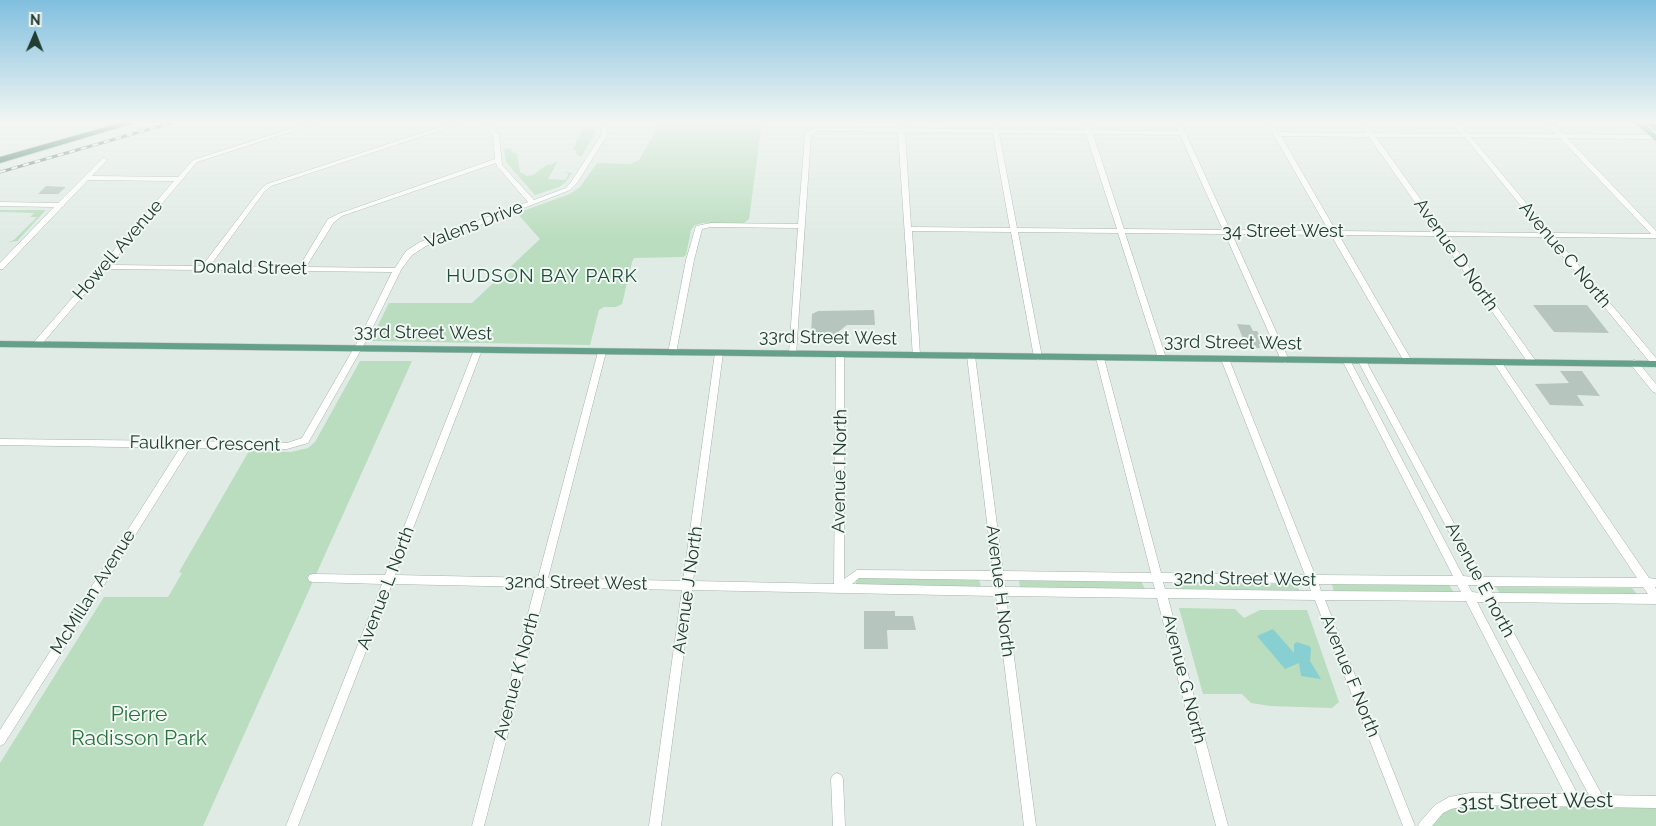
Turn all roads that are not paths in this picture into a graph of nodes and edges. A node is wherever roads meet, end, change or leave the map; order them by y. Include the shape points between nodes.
1 (103, 162) edge
2 (195, 162) edge
3 (341, 162) edge
4 (494, 162) edge
5 (498, 162) edge
6 (588, 162) edge
7 (806, 162) edge
8 (905, 162) edge
9 (1001, 162) edge
10 (1098, 162) edge
11 (1196, 162) edge
12 (1293, 162) edge
13 (1391, 162) edge
14 (1488, 162) edge
15 (1585, 162) edge
16 (88, 178) junction
17 (179, 179) junction
18 (532, 202) junction
19 (0, 204) edge
20 (62, 204) junction
21 (802, 226) junction
22 (910, 229) junction
23 (1014, 229) junction
24 (1120, 230) junction
25 (1227, 231) junction
26 (1333, 232) junction
27 (1442, 233) junction
28 (1549, 234) junction
29 (1656, 236) edge
30 (0, 267) edge
31 (104, 267) junction
32 (204, 268) junction
33 (302, 269) junction
34 (396, 270) junction
35 (0, 344) edge
36 (37, 344) junction
37 (357, 349) junction
38 (478, 350) junction
39 (602, 352) junction
40 (672, 353) junction
41 (719, 353) junction
42 (793, 353) junction
43 (840, 354) junction
44 (916, 355) junction
45 (971, 356) junction
46 (1038, 357) junction
47 (1100, 358) junction
48 (1162, 358) junction
49 (1225, 359) junction
50 (1285, 360) junction
51 (1346, 360) junction
52 (1362, 361) junction
53 (1408, 361) junction
54 (1497, 362) junction
55 (1532, 362) junction
56 (1634, 364) junction
57 (1656, 364) edge
58 (1656, 390) edge
59 (0, 442) edge
60 (188, 444) junction
61 (998, 575) junction
62 (313, 578) dead end
63 (1158, 578) junction
64 (389, 580) junction
65 (1311, 580) junction
66 (542, 582) junction
67 (1462, 582) junction
68 (1480, 582) junction
69 (1651, 583) edge
70 (688, 585) junction
71 (839, 588) junction
72 (1000, 591) junction
73 (1162, 593) junction
74 (1317, 594) junction
75 (1470, 597) junction
76 (1488, 597) junction
77 (1656, 598) edge
78 (0, 740) edge
79 (837, 779) dead end
80 (1574, 800) junction
81 (1598, 800) junction
82 (1656, 802) edge
83 (292, 826) edge
84 (478, 826) edge
85 (654, 826) edge
86 (839, 826) edge
87 (1030, 826) edge
88 (1222, 826) edge
89 (1409, 826) edge
90 (1424, 826) edge

1 - 16 street
2 - 17 street, Howell Avenue
3 - 32 street via 269,185
4 - 33 street via 340,215 330,221
5 - 18 street
6 - 18 street, Valens Drive via 572,186
7 - 21 street
8 - 22 street
9 - 23 street
10 - 24 street
11 - 25 street
12 - 26 street
13 - 27 street, Avenue D North
14 - 28 street, Avenue C North
15 - 29 street
16 - 17 street
16 - 20 street
17 - 31 street, Howell Avenue
18 - 34 street, Valens Drive via 423,244 409,253
19 - 20 street
20 - 30 street
21 - 40 street via 711,225 698,228
21 - 42 street
22 - 23 street, 34 Street West
22 - 44 street
23 - 24 street, 34 Street West
23 - 46 street
24 - 25 street, 34 Street West
24 - 48 street
25 - 26 street, 34 Street West
25 - 50 street
26 - 27 street, 34 Street West
26 - 53 street
27 - 28 street, 34 Street West
27 - 55 street, Avenue D North
28 - 29 street, 34 Street West
28 - 57 street, Avenue C North
31 - 32 street, Donald Street
31 - 36 street, Howell Avenue
32 - 33 street, Donald Street
33 - 34 street, Donald Street
34 - 37 street, Valens Drive
35 - 36 main road, 33rd Street West
36 - 37 main road, 33rd Street West
37 - 38 main road, 33rd Street West
37 - 60 street, Faulkner Crescent via 305,441 287,446
38 - 39 main road, 33rd Street West
38 - 64 street, Avenue L North
39 - 40 main road, 33rd Street West
39 - 66 street, Avenue K North
40 - 41 main road, 33rd Street West
41 - 42 main road, 33rd Street West
41 - 70 street, Avenue J North
42 - 43 main road, 33rd Street West
43 - 44 main road, 33rd Street West
43 - 71 street, Avenue I North
44 - 45 main road, 33rd Street West
45 - 46 main road, 33rd Street West
45 - 61 street, Avenue H North
46 - 47 main road, 33rd Street West
47 - 48 main road, 33rd Street West
47 - 63 street, Avenue G North
48 - 49 main road, 33rd Street West
49 - 50 main road, 33rd Street West
49 - 65 street, Avenue F North
50 - 51 main road, 33rd Street West
51 - 52 main road, 33rd Street West
51 - 67 street, Avenue E north
52 - 53 main road, 33rd Street West
52 - 68 street, Avenue E north
53 - 54 main road, 33rd Street West
54 - 55 main road, 33rd Street West
54 - 69 street
55 - 56 main road, 33rd Street West
56 - 57 main road, 33rd Street West
56 - 58 street
59 - 60 street, Faulkner Crescent
60 - 78 street, McMillan Avenue
61 - 63 street, 32nd Street West
61 - 71 street, 32nd Street West via 856,574
61 - 72 street, Avenue H North
62 - 64 street, 32nd Street West
63 - 65 street, 32nd Street West
63 - 73 street, Avenue G North
64 - 66 street, 32nd Street West
64 - 83 street, Avenue L North
65 - 67 street, 32nd Street West
65 - 74 street, Avenue F North
66 - 70 street, 32nd Street West
66 - 84 street, Avenue K North
67 - 68 street, 32nd Street West
67 - 75 street, Avenue E north
68 - 69 street, 32nd Street West
68 - 76 street, Avenue E north
69 - 77 street
70 - 71 street, 32nd Street West
70 - 85 street, Avenue J North
71 - 72 street, 32nd Street West
72 - 73 street, 32nd Street West
72 - 87 street, Avenue H North
73 - 74 street, 32nd Street West
73 - 88 street, Avenue G North
74 - 75 street, 32nd Street West
74 - 89 street, Avenue F North
75 - 76 street, 32nd Street West
75 - 80 street, Avenue E north
76 - 77 street, 32nd Street West
76 - 81 street, Avenue E north
79 - 86 street
80 - 81 street, 31st Street West
80 - 90 street, 31st Street West via 1470,799 1439,808
81 - 82 street, 31st Street West

